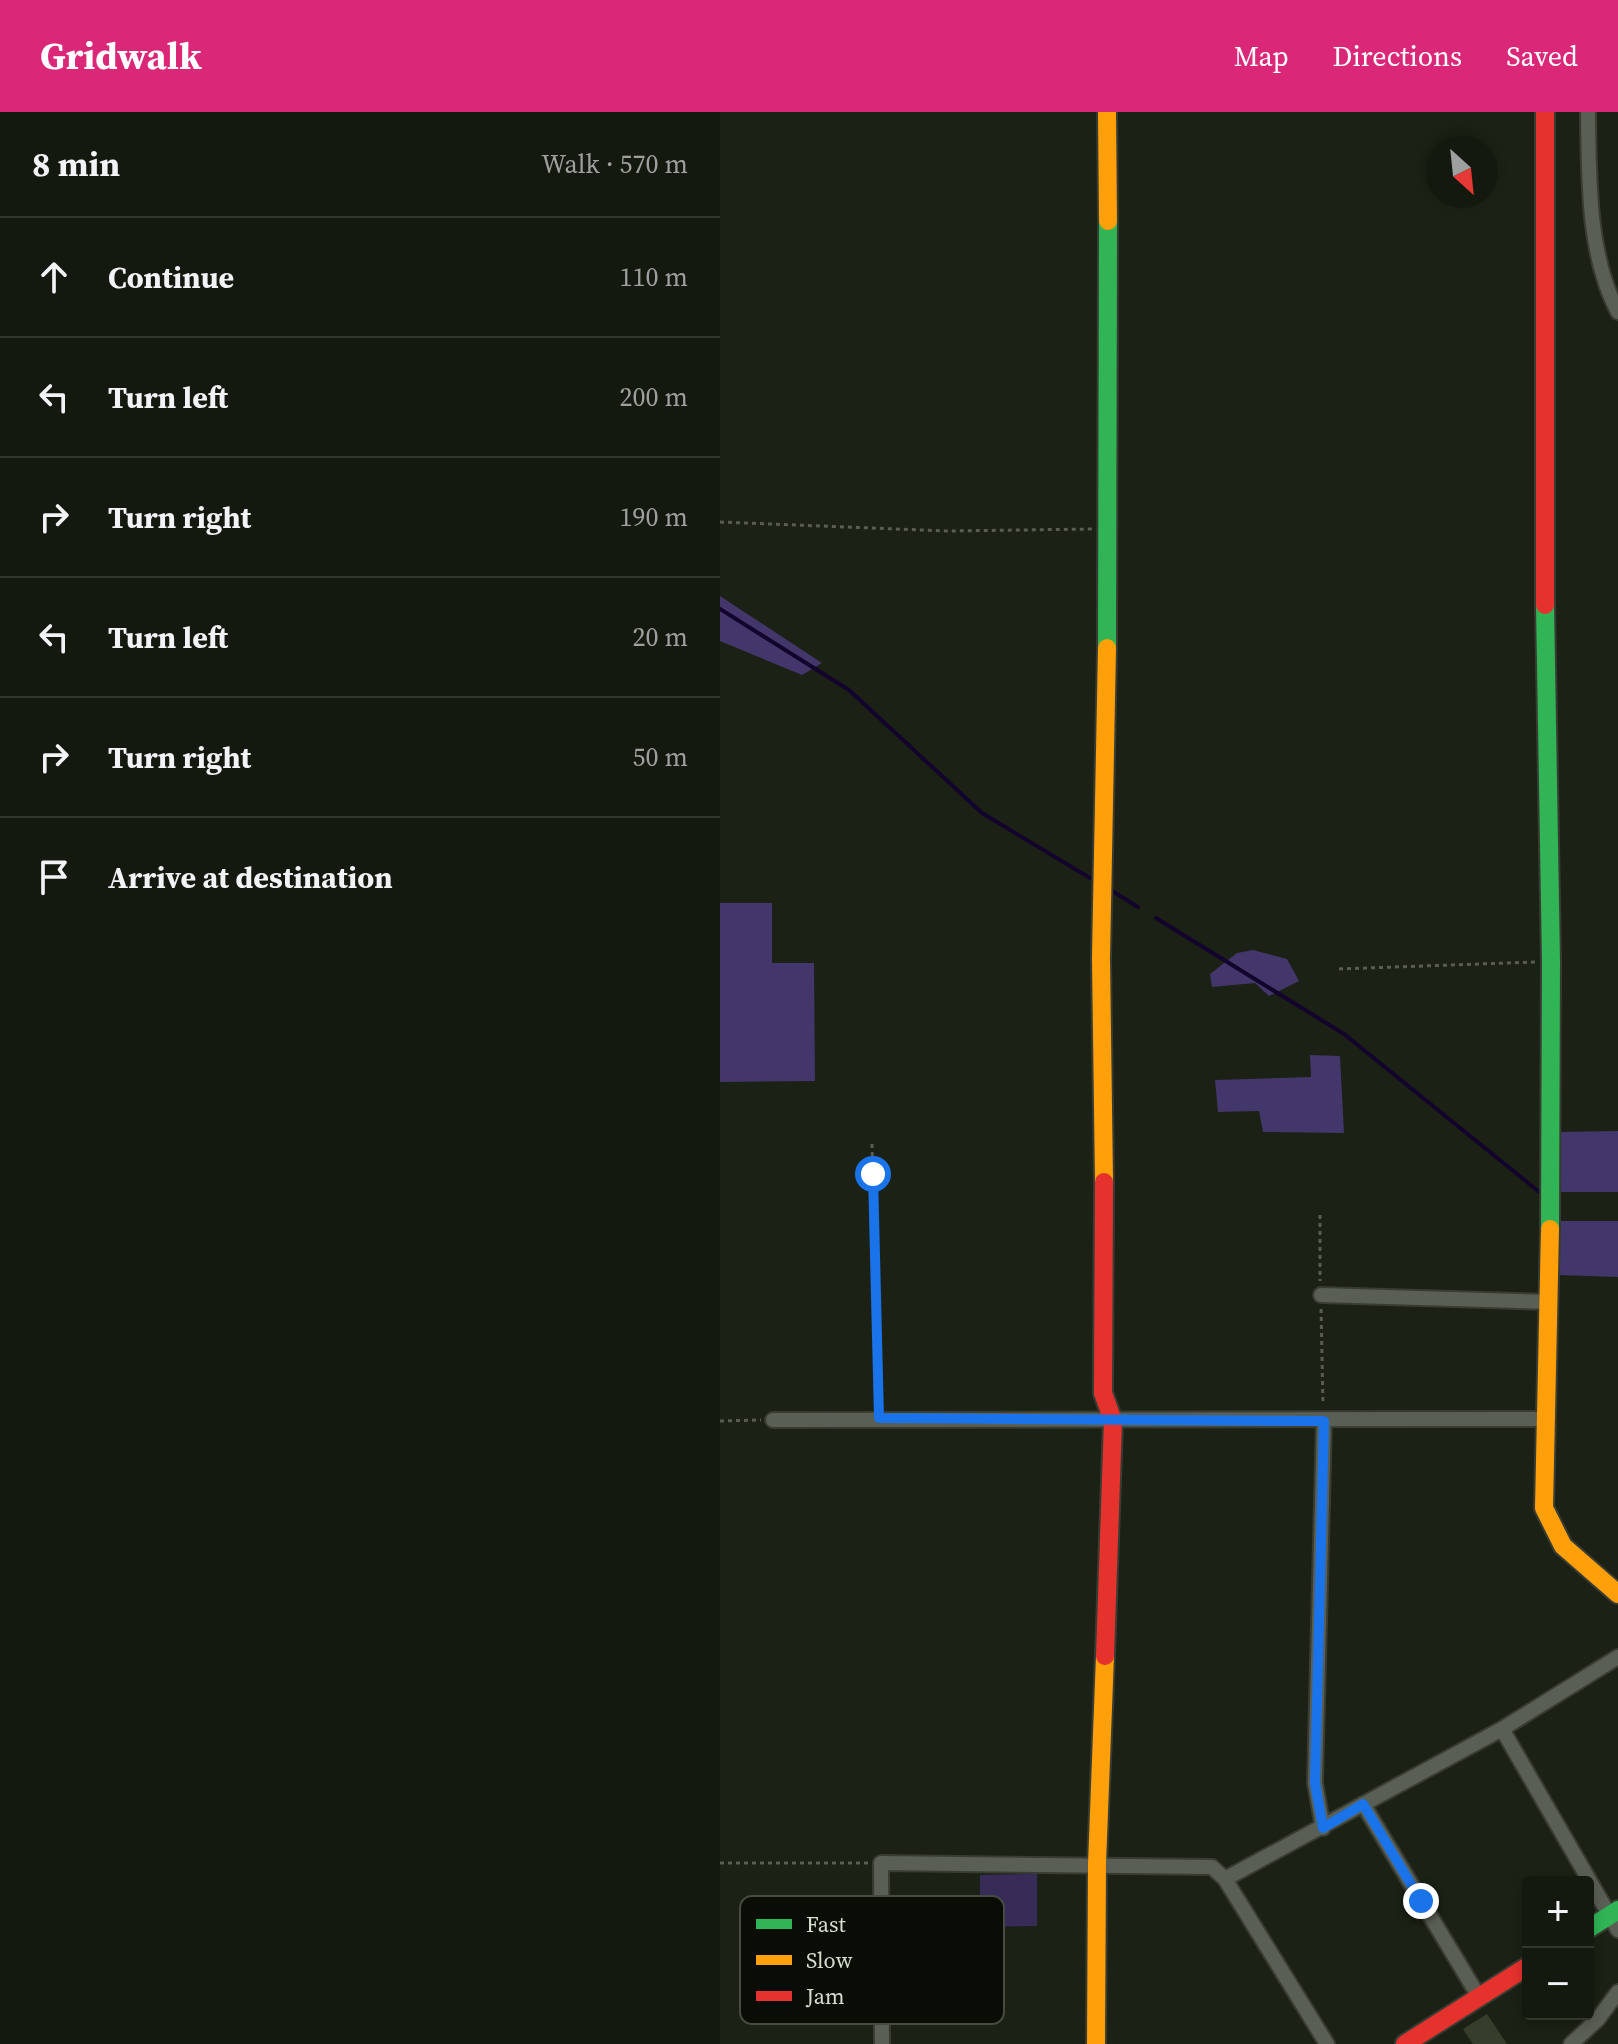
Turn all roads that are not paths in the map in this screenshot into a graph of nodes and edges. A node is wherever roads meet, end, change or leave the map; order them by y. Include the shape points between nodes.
1 (1107, 112) edge
2 (1545, 112) edge
3 (1588, 112) edge
4 (1618, 312) edge
5 (1321, 1295) road end
6 (1550, 1302) junction
7 (1546, 1419) junction
8 (773, 1420) road end
9 (1113, 1421) junction
10 (1324, 1421) junction
11 (1618, 1594) edge
12 (1618, 1657) edge
13 (1502, 1729) junction
14 (1363, 1804) junction
15 (1323, 1828) junction
16 (1097, 1864) junction
17 (1225, 1879) junction
18 (881, 1896) edge
19 (1615, 1919) edge
20 (1594, 1927) edge
21 (1522, 1970) edge
22 (1618, 1992) edge
23 (1479, 1997) junction
24 (882, 2024) edge
25 (882, 2044) edge
26 (1096, 2044) edge
27 (1327, 2044) edge
28 (1405, 2044) edge
29 (1571, 2044) edge

1 - 9 street via 1102,1228 1103,1393
2 - 6 street
3 - 4 street via 1594,220 1607,287
5 - 6 street
6 - 7 street
7 - 10 street
7 - 11 street via 1547,1526 1559,1544
8 - 9 street
9 - 10 street
9 - 16 street
10 - 15 street via 1315,1783
12 - 13 street
13 - 14 street
13 - 19 street
14 - 15 street
14 - 23 street
15 - 17 street
16 - 17 street via 1212,1867
16 - 18 street via 881,1863
16 - 26 street
17 - 27 street
19 - 20 street
21 - 23 street
22 - 29 street
23 - 28 street
24 - 25 street

